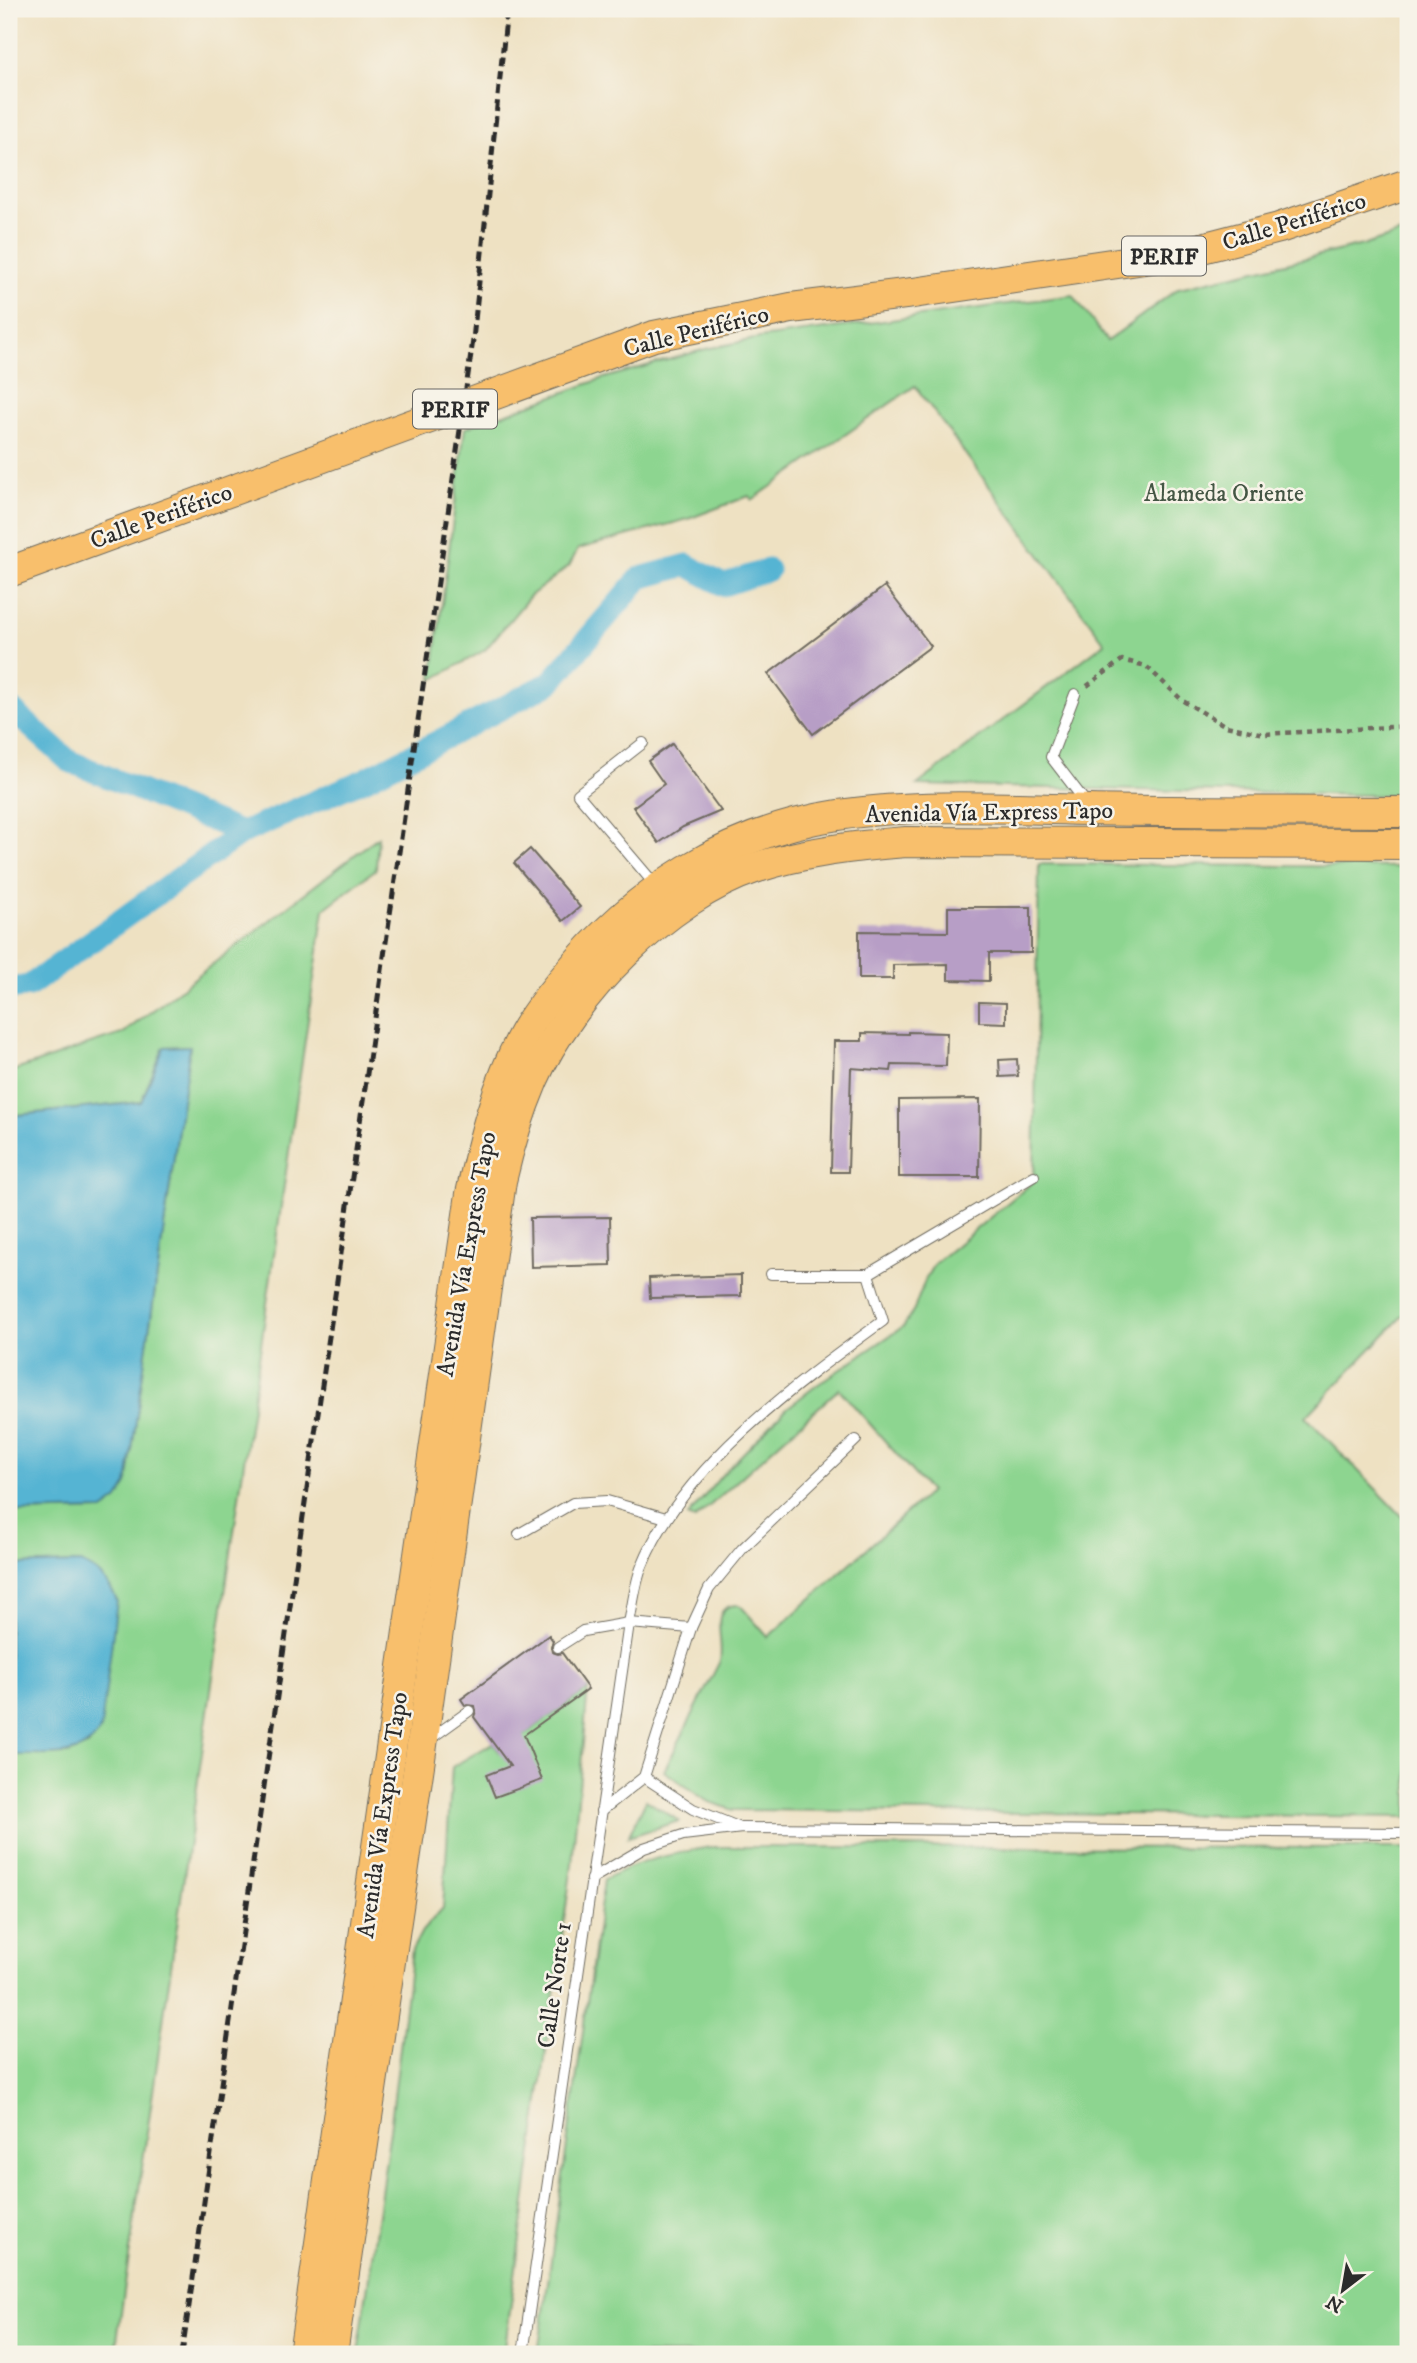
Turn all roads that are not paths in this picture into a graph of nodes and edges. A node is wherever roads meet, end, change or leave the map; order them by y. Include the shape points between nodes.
1 (1408, 184) edge
2 (9, 572) edge
3 (1075, 695) road end
4 (643, 743) dead end
5 (1092, 810) junction
6 (1408, 812) edge
7 (1408, 844) edge
8 (657, 888) junction
9 (1034, 1176) dead end
10 (771, 1274) dead end
11 (868, 1274) junction
12 (856, 1440) dead end
13 (666, 1518) junction
14 (519, 1535) dead end
15 (629, 1623) junction
16 (691, 1628) junction
17 (558, 1647) dead end
18 (469, 1711) dead end
19 (403, 1760) junction
20 (644, 1777) junction
21 (601, 1811) junction
22 (742, 1828) junction
23 (1408, 1833) edge
24 (590, 1879) junction
25 (304, 2354) edge
26 (332, 2354) edge
27 (523, 2354) edge

1 - 2 main road, Calle Periférico / PERIF, bridge via 1279,228 1179,254 791,308 654,336
3 - 5 lane via 1051,757
4 - 8 lane via 578,794
5 - 6 main road, Avenida Vía Express Tapo
5 - 8 main road, Avenida Vía Express Tapo via 891,809 836,815 778,828 731,846
7 - 19 main road, Avenida Vía Express Tapo via 993,841 842,848 794,856 706,889 631,947 559,1034 534,1078 510,1143
8 - 19 main road, Avenida Vía Express Tapo via 579,959 545,1002 501,1083 487,1127 471,1194
9 - 11 lane
10 - 11 lane
11 - 13 lane, Calle Norte 1 via 883,1321 827,1361 732,1441
12 - 16 lane via 742,1549 709,1589
13 - 14 lane via 607,1501 573,1503
13 - 15 lane, Calle Norte 1 via 641,1568
15 - 16 lane
15 - 17 lane via 583,1631
15 - 21 lane, Calle Norte 1
16 - 20 lane
18 - 19 lane
19 - 25 main road, Avenida Vía Express Tapo
19 - 26 main road, Avenida Vía Express Tapo
20 - 21 lane
20 - 22 lane via 693,1809
21 - 24 lane, Calle Norte 1
22 - 23 lane
22 - 24 lane via 683,1835 644,1848
24 - 27 lane, Calle Norte 1

